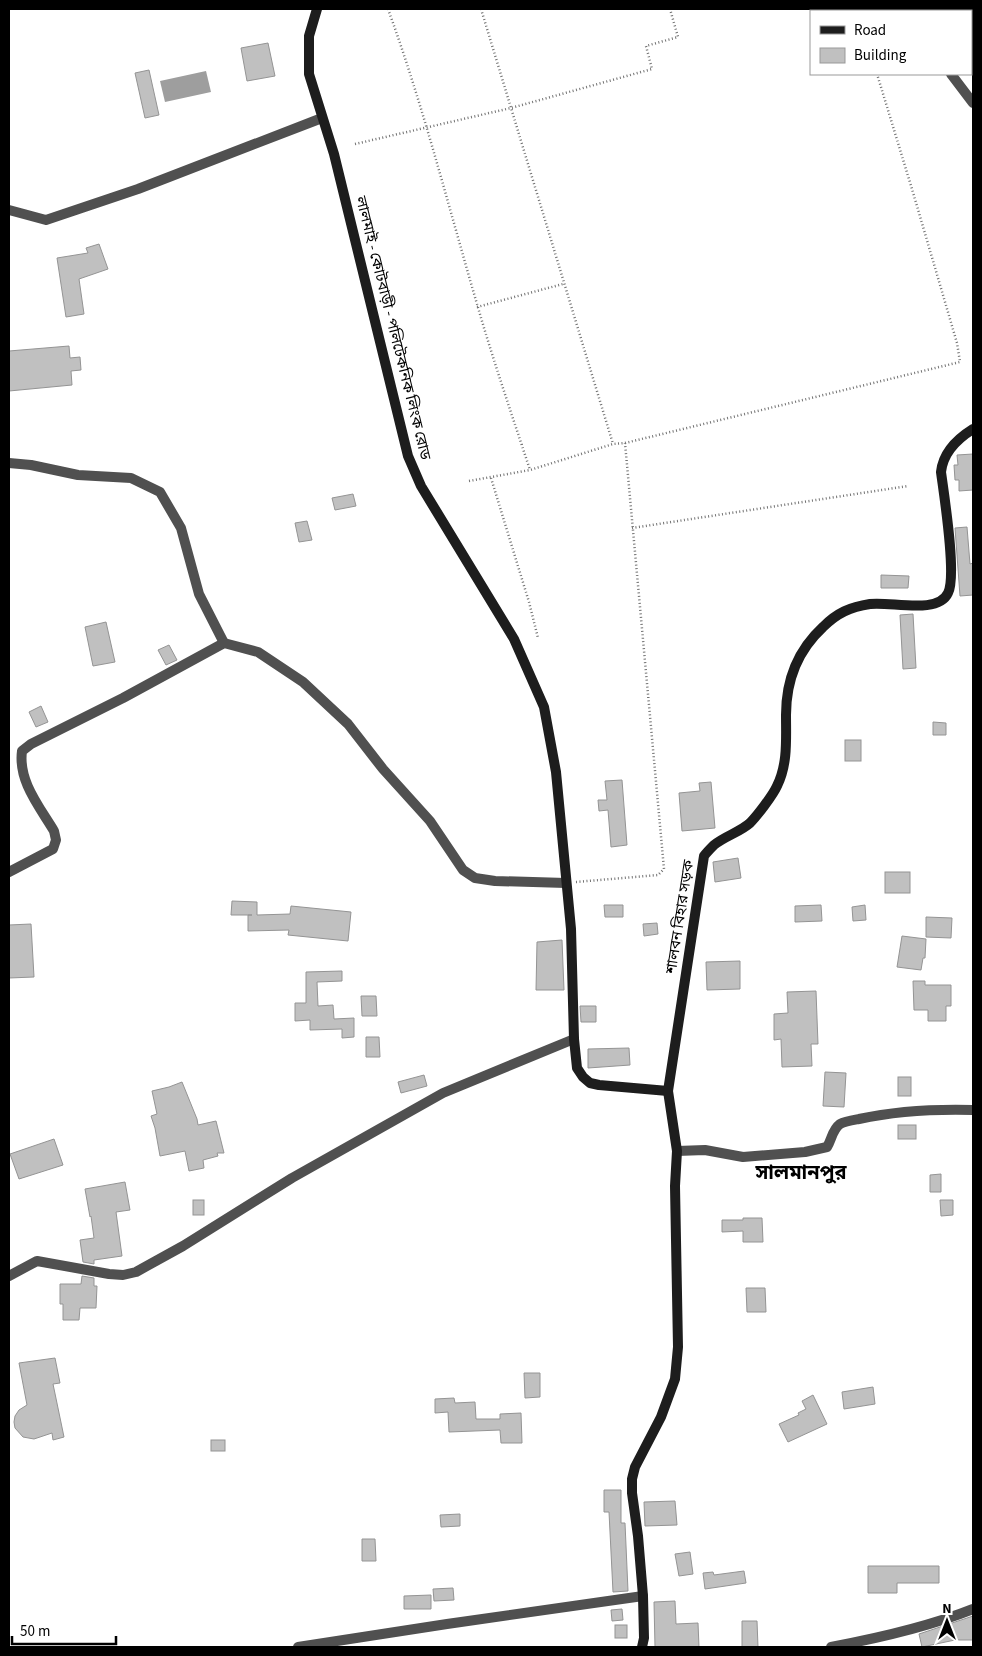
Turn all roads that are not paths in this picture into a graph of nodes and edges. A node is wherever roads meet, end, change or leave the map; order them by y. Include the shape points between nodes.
1 (317, 9) edge
2 (952, 75) edge
3 (973, 103) edge
4 (322, 118) junction
5 (9, 210) edge
6 (973, 429) edge
7 (9, 463) edge
8 (224, 643) junction
9 (9, 872) edge
10 (566, 883) junction
11 (574, 1039) junction
12 (668, 1091) junction
13 (973, 1110) edge
14 (676, 1151) junction
15 (9, 1276) edge
16 (643, 1596) junction
17 (973, 1609) edge
18 (298, 1647) edge
19 (642, 1647) edge
20 (831, 1647) edge

1 - 4 main road, লালমাই - কোটবাড়ী - পলিটেকনিক লিংক রোড via 310,36 310,74
2 - 3 street
4 - 5 street via 138,189 46,220
4 - 10 main road, লালমাই - কোটবাড়ী - পলিটেকনিক লিংক রোড via 334,154 408,456 421,486 514,639 544,707 556,772
6 - 12 main road, শালবন বিহার সড়ক via 955,442 942,461 950,551 948,595 942,602 871,604 841,612 803,648 791,674 786,712 786,754 777,786 750,823 714,845 704,856
7 - 8 street via 78,475 131,478 160,492 181,528 199,594
8 - 9 street via 22,751 23,777 56,840 53,849
8 - 10 street via 258,652 303,682 348,724 430,821 463,870 475,878 496,881
10 - 11 main road, লালমাই - কোটবাড়ী - পলিটেকনিক লিংক রোড via 571,929
11 - 12 main road, লালমাই - কোটবাড়ী - পলিটেকনিক লিংক রোড via 577,1068 590,1083 614,1088
11 - 15 street via 443,1093 292,1178 136,1272 110,1274 37,1261
12 - 14 main road
13 - 14 street via 938,1109 842,1123 834,1129 827,1147 804,1152 743,1157 705,1150
14 - 16 main road via 678,1347 675,1379 632,1479
16 - 18 street
16 - 19 main road
17 - 20 street via 953,1617

